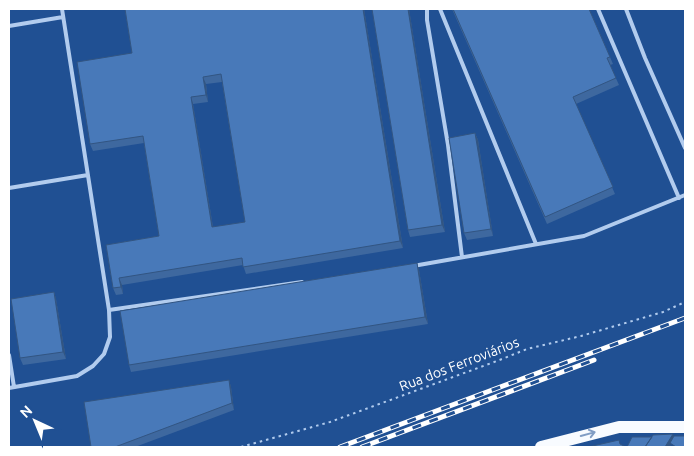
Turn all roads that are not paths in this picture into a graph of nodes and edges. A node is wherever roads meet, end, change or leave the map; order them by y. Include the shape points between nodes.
1 (62, 9) edge
2 (427, 9) edge
3 (440, 9) edge
4 (598, 9) edge
5 (626, 9) edge
6 (63, 17) junction
7 (9, 26) edge
8 (685, 148) edge
9 (88, 175) junction
10 (9, 188) edge
11 (685, 195) edge
12 (679, 198) junction
13 (536, 244) junction
14 (462, 257) junction
15 (412, 266) edge
16 (304, 281) edge
17 (109, 310) junction
18 (9, 355) edge
19 (11, 388) edge
20 (685, 427) edge
21 (541, 447) edge

1 - 6 lane
2 - 14 lane
3 - 13 lane
4 - 12 lane
5 - 8 lane
6 - 7 lane
6 - 9 lane
9 - 10 lane
9 - 17 lane
11 - 12 lane
12 - 13 lane via 584,236
13 - 14 lane
14 - 15 lane
16 - 17 lane
17 - 19 lane via 110,337 104,354 93,366 77,376
18 - 19 lane
21 -> 20 main road via 619,427

